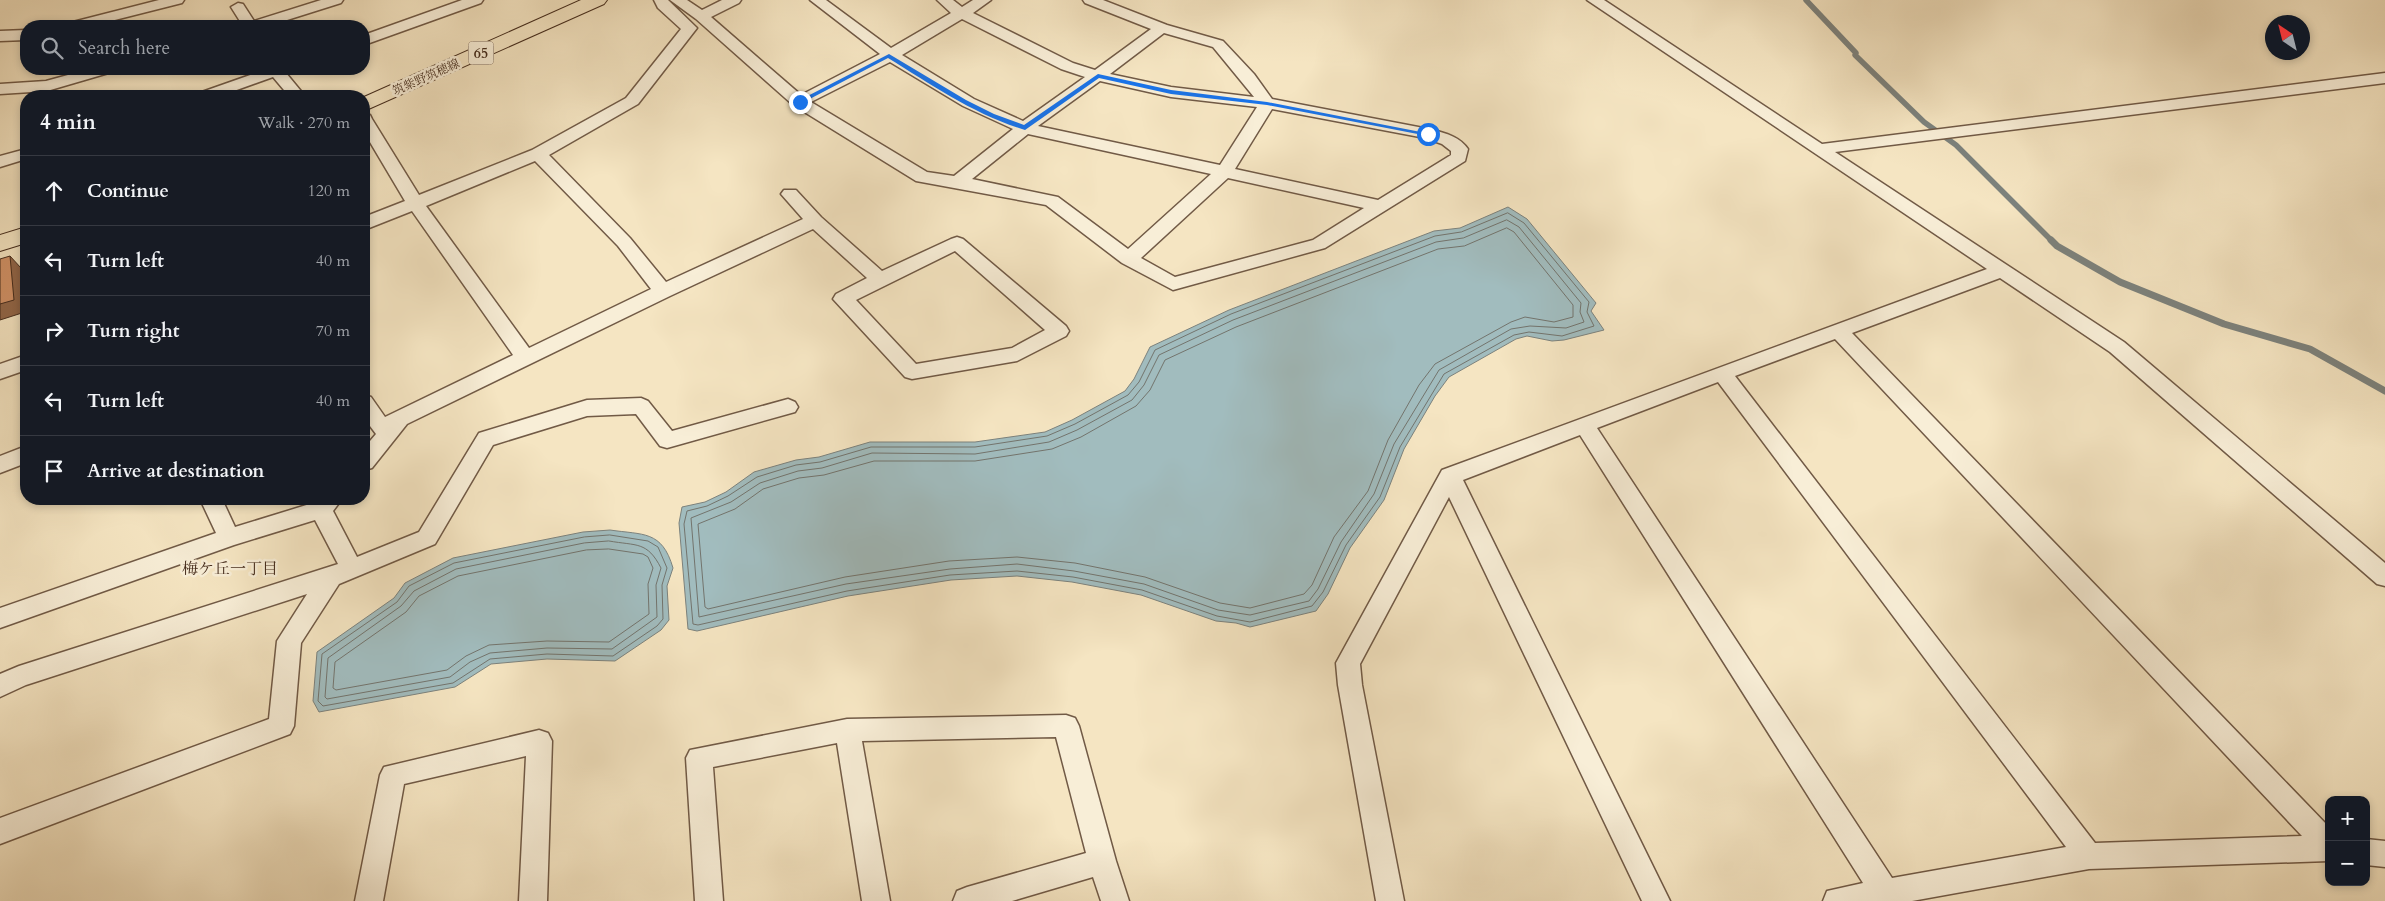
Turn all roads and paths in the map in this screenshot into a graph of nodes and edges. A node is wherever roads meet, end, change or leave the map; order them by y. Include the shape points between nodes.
1 (177, 0) edge
2 (336, 0) edge
3 (476, 0) edge
4 (597, 0) edge
5 (661, 0) edge
6 (677, 0) edge
7 (734, 0) edge
8 (817, 0) edge
9 (944, 0) edge
10 (984, 0) edge
11 (1090, 0) edge
12 (1594, 0) edge
13 (238, 7) dead end
14 (961, 13) junction
15 (701, 16) junction
16 (98, 20) edge
17 (248, 20) edge
18 (271, 20) edge
19 (1162, 28) junction
20 (20, 35) edge
21 (0, 36) edge
22 (370, 38) edge
23 (889, 56) junction
24 (85, 75) edge
25 (262, 75) edge
26 (282, 75) edge
27 (1098, 76) junction
28 (2385, 78) edge
29 (0, 88) edge
30 (222, 90) edge
31 (293, 90) edge
32 (370, 102) edge
33 (800, 102) junction
34 (1267, 103) junction
35 (1025, 128) junction
36 (370, 129) edge
37 (1820, 149) junction
38 (538, 154) junction
39 (20, 156) edge
40 (0, 162) edge
41 (1225, 171) junction
42 (958, 182) junction
43 (790, 194) dead end
44 (415, 203) junction
45 (1381, 206) junction
46 (816, 221) junction
47 (370, 222) edge
48 (20, 236) edge
49 (0, 243) edge
50 (1129, 259) junction
51 (2000, 271) junction
52 (880, 279) junction
53 (663, 291) junction
54 (1838, 330) junction
55 (525, 358) junction
56 (20, 364) edge
57 (0, 372) edge
58 (1722, 373) junction
59 (788, 407) dead end
60 (370, 411) edge
61 (403, 417) junction
62 (1584, 426) junction
63 (370, 455) edge
64 (20, 457) edge
65 (0, 465) edge
66 (1450, 476) junction
67 (214, 505) edge
68 (323, 505) edge
69 (326, 505) edge
70 (229, 538) junction
71 (341, 572) junction
72 (2385, 577) edge
73 (0, 618) edge
74 (0, 686) edge
75 (847, 730) junction
76 (0, 832) edge
77 (2325, 843) edge
78 (2325, 847) edge
79 (2370, 852) edge
80 (2385, 854) edge
81 (2089, 856) junction
82 (1102, 861) junction
83 (1885, 892) junction
84 (370, 901) edge
85 (533, 901) edge
86 (709, 901) edge
87 (876, 901) edge
88 (967, 901) edge
89 (1115, 901) edge
90 (1390, 901) edge
91 (1656, 901) edge
92 (1837, 901) edge

1 - 16 street
2 - 18 street
3 - 22 street
4 - 32 main road, 筑紫野筑穂線 / 65
5 - 38 street via 689,28 632,101
6 - 15 street
7 - 15 street
8 - 23 street
9 - 14 street
10 - 14 street
11 - 19 street
12 - 37 street
13 - 17 street
14 - 23 street
14 - 27 street via 1067,66
15 - 33 street
19 - 27 street
19 - 34 street via 1218,44
20 - 21 street
23 - 33 street
23 - 35 street via 963,101
24 - 29 street via 47,86
25 - 30 street
26 - 31 street
27 - 34 street via 1171,92
27 - 35 street
28 - 37 street
33 - 42 street via 922,177
34 - 41 street
34 - 45 street via 1428,134 1448,140 1460,150 1459,157
35 - 41 street
35 - 42 street
36 - 44 street
37 - 51 street
38 - 44 street
38 - 53 street via 624,242
39 - 40 street
41 - 45 street
41 - 50 street
42 - 50 street via 1052,201
43 - 46 street
44 - 47 street
44 - 55 street
45 - 50 street via 1318,244 1172,284
46 - 52 street
46 - 53 street
48 - 49 main road
51 - 54 street
51 - 72 street via 2117,346
52 - 52 street via 843,299 912,372 1017,354 1060,331 957,242
53 - 55 street
54 - 58 street
54 - 77 street
55 - 61 street
56 - 57 street
58 - 62 street
58 - 81 street
59 - 71 street via 667,440 641,406 587,408 486,439 427,538
60 - 61 street via 381,428
61 - 63 street
62 - 66 street
62 - 83 street
64 - 65 street
66 - 90 street via 1348,663
66 - 91 street
67 - 70 street
68 - 70 street
69 - 71 street
70 - 73 street
71 - 74 street via 19,677
71 - 76 street via 290,641 281,726
75 - 82 street via 1066,726
75 - 86 street via 699,758
75 - 87 street
78 - 81 street
79 - 80 street
81 - 83 street
82 - 88 street
82 - 89 street
83 - 92 street
84 - 85 street via 393,775 539,741

